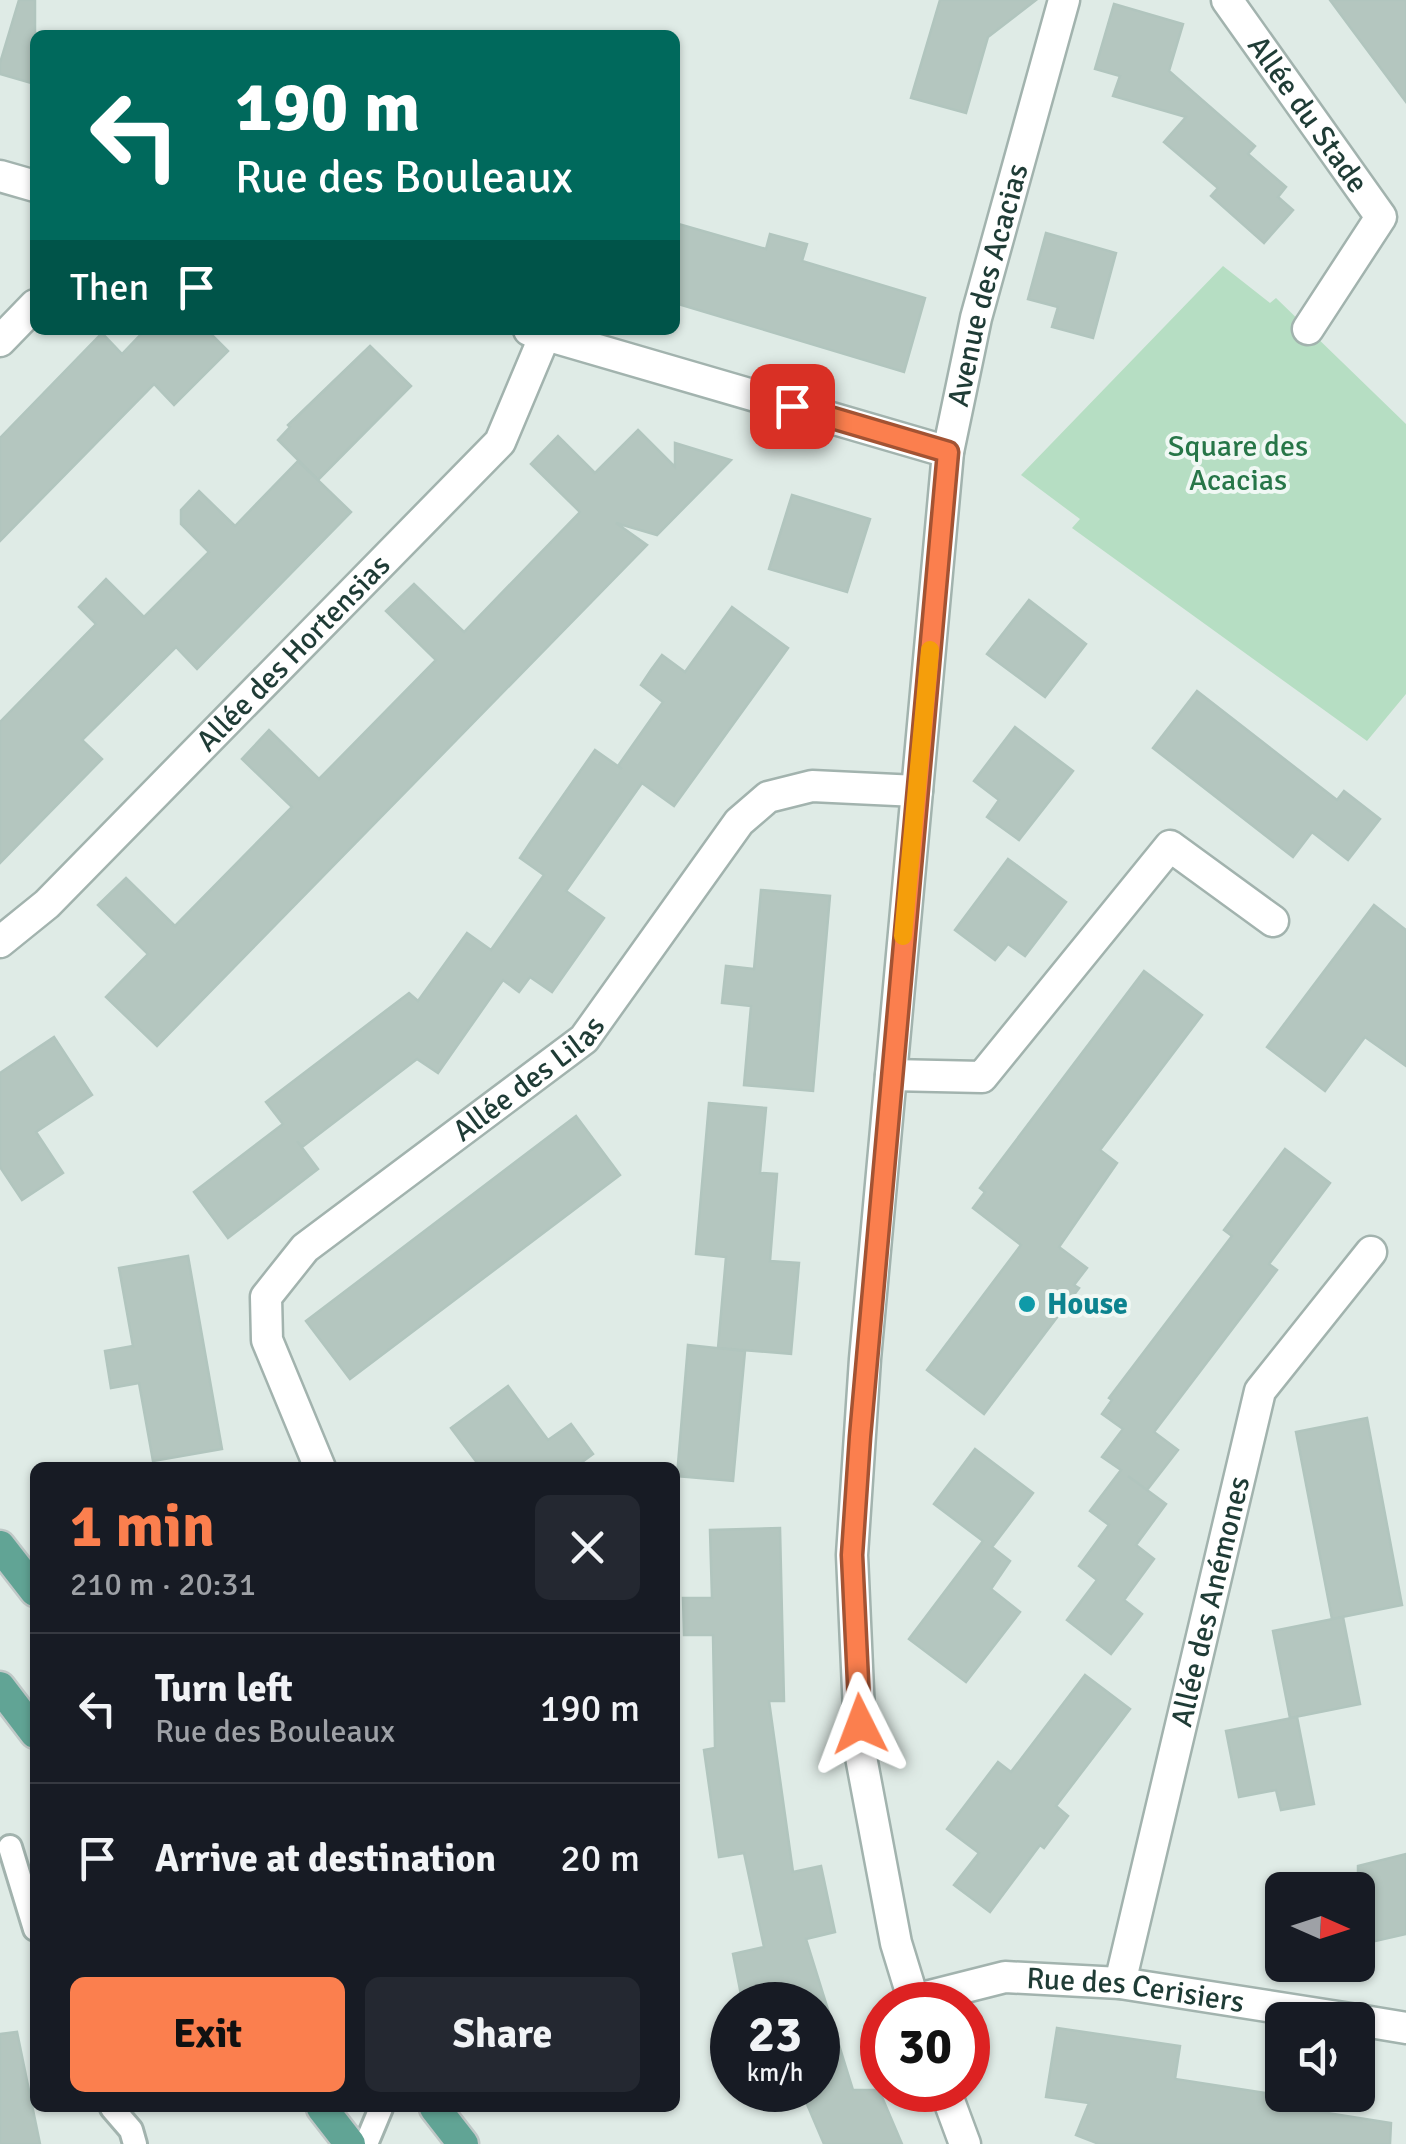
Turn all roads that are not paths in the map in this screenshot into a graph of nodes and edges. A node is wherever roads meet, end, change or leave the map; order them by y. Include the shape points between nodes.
1 (1064, 0) edge
2 (1227, 0) edge
3 (0, 176) edge
4 (30, 185) edge
5 (30, 310) edge
6 (1308, 328) dead end
7 (536, 335) edge
8 (547, 335) edge
9 (0, 341) edge
10 (948, 452) junction
11 (917, 792) junction
12 (1273, 922) dead end
13 (0, 942) edge
14 (891, 1075) junction
15 (1371, 1252) dead end
16 (318, 1462) edge
17 (0, 1546) edge
18 (30, 1585) edge
19 (0, 1687) edge
20 (30, 1726) edge
21 (10, 1847) dead end
22 (30, 1913) edge
23 (908, 1982) edge
24 (987, 1982) edge
25 (1120, 1983) junction
26 (1265, 2006) edge
27 (1375, 2023) edge
28 (1406, 2028) edge
29 (115, 2112) edge
30 (325, 2112) edge
31 (379, 2112) edge
32 (438, 2112) edge
33 (954, 2112) edge
34 (136, 2144) edge
35 (350, 2144) edge
36 (366, 2144) edge
37 (463, 2144) edge
38 (966, 2144) edge

1 - 10 street, Avenue des Acacias via 976,318
2 - 6 street, Allée du Stade via 1381,217
3 - 4 street
5 - 9 street
7 - 13 street, Allée des Hortensias via 500,442 47,904
8 - 10 street
10 - 11 street, Avenue des Acacias
11 - 14 street, Avenue des Acacias
11 - 16 street, Allée des Lilas via 812,786 768,798 740,822 584,1039 304,1248 266,1296 268,1340
12 - 14 street via 1170,846 982,1077
14 - 23 street, Avenue des Acacias via 852,1555 861,1757
15 - 25 street, Allée des Anémones via 1260,1391
17 - 18 main road
19 - 20 main road
21 - 22 lane
24 - 25 street, Rue des Cerisiers via 1005,1977
25 - 26 street, Rue des Cerisiers
27 - 28 street, Rue des Cerisiers
29 - 34 lane
30 - 35 main road
31 - 36 lane
32 - 37 main road
33 - 38 street

